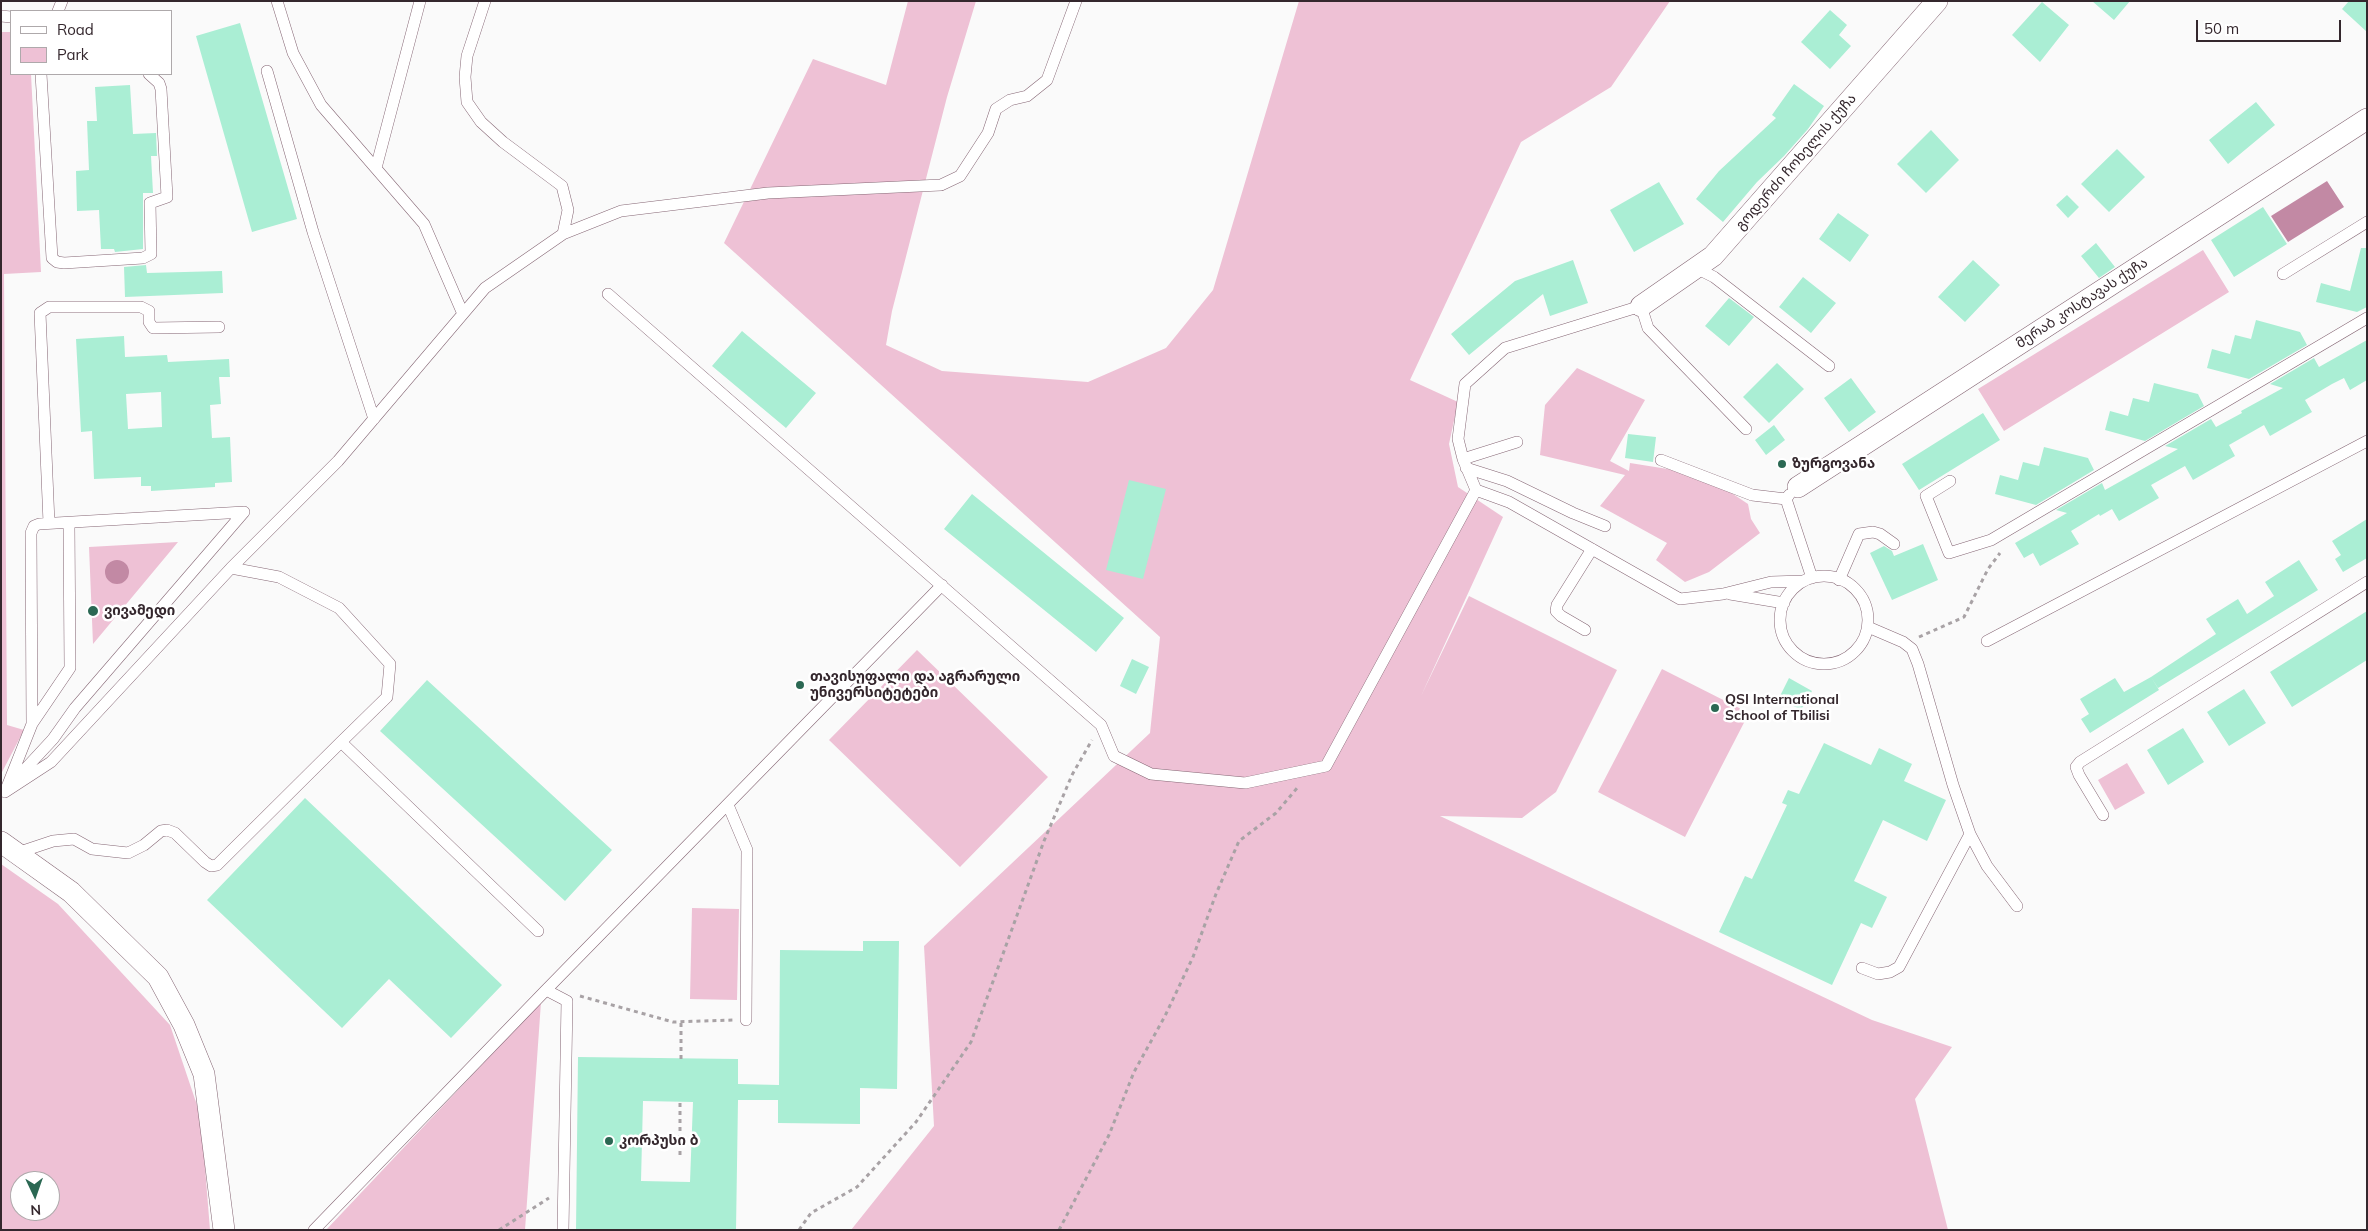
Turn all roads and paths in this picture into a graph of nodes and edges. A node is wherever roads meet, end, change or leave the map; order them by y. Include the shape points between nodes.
1 (277, 1) edge
2 (420, 1) edge
3 (485, 1) edge
4 (1076, 1) edge
5 (1937, 1) edge
6 (267, 71) dead end
7 (41, 75) edge
8 (150, 75) edge
9 (2367, 119) edge
10 (376, 168) junction
11 (2367, 222) edge
12 (563, 234) junction
13 (1696, 268) junction
14 (2284, 274) dead end
15 (608, 294) dead end
16 (1641, 306) junction
17 (464, 314) junction
18 (2367, 318) edge
19 (219, 327) dead end
20 (1829, 366) dead end
21 (374, 419) junction
22 (1746, 428) dead end
23 (1517, 442) dead end
24 (2367, 442) edge
25 (1661, 460) dead end
26 (1465, 463) junction
27 (1950, 481) dead end
28 (1476, 490) junction
29 (1792, 493) junction
30 (49, 523) junction
31 (69, 523) junction
32 (1605, 526) dead end
33 (2010, 529) junction
34 (1894, 544) dead end
35 (1592, 549) junction
36 (231, 568) junction
37 (1808, 580) junction
38 (1839, 580) junction
39 (2367, 582) edge
40 (942, 585) junction
41 (1723, 594) junction
42 (1784, 603) junction
43 (1868, 627) junction
44 (1585, 630) dead end
45 (1987, 641) dead end
46 (1912, 649) junction
47 (32, 724) junction
48 (1101, 725) junction
49 (341, 742) junction
50 (1301, 783) dead end
51 (3, 794) edge
52 (728, 805) junction
53 (2102, 814) dead end
54 (1970, 834) junction
55 (9, 847) edge
56 (2017, 906) dead end
57 (538, 931) dead end
58 (1862, 968) dead end
59 (546, 990) junction
60 (746, 1020) joint
61 (681, 1021) junction
62 (681, 1059) dead end
63 (680, 1102) dead end
64 (680, 1154) dead end
65 (564, 1188) junction
66 (224, 1230) edge
67 (314, 1230) edge
68 (499, 1230) edge
69 (563, 1230) edge
70 (799, 1230) edge
71 (1059, 1230) edge

1 - 10 lane via 293,53 311,89
2 - 10 lane
3 - 12 lane via 467,56 467,102 481,122 503,142 562,186 568,210
4 - 12 lane via 1047,80 1027,96 1010,100 996,109 988,134 960,176 941,184 768,193 621,211
5 - 13 street, გოდერძი ჩოხელის ქუჩა via 1713,256
6 - 21 lane via 313,232
7 - 8 lane via 52,258 57,262 143,258 151,254 150,203 167,197 162,89
9 - 29 street, მერაბ კოსტავას ქუჩა
10 - 17 lane via 424,224
11 - 14 lane
12 - 17 lane via 485,288
13 - 16 street, გოდერძი ჩოხელის ქუჩა
13 - 20 lane via 1714,277
15 - 40 lane
16 - 22 lane via 1648,328
16 - 26 lane via 1505,348 1465,384 1458,439
17 - 21 lane
18 - 33 lane
19 - 30 lane via 153,328 149,311 141,307 44,309 38,318
21 - 36 lane via 338,461
23 - 26 lane
24 - 45 lane
25 - 29 lane via 1752,495
26 - 28 lane
26 - 32 lane
27 - 33 lane via 1926,496 1948,553 1992,540
28 - 35 lane via 1509,502
28 - 48 lane via 1326,766 1245,783 1150,774 1114,756
29 - 37 lane
30 - 31 lane
30 - 47 lane via 34,526 31,533
31 - 47 lane via 70,668
31 - 51 lane via 244,512
33 - 46 path via 2003,548 1988,569 1964,617 1920,634
34 - 38 lane via 1873,532 1859,534
35 - 41 lane via 1680,599
35 - 44 lane via 1556,611
36 - 49 lane via 279,577 339,608 390,664 387,697
36 - 51 lane via 51,762
37 - 38 lane via 1829,576
37 - 41 lane via 1771,582
37 - 42 lane via 1788,594
38 - 43 lane via 1860,594 1867,610
39 - 53 lane via 2080,762 2076,767 2079,775
40 - 48 lane
40 - 52 lane
41 - 42 lane
42 - 43 lane via 1780,616 1786,642 1794,653 1818,664 1832,664 1856,651
43 - 46 lane
46 - 54 lane
47 - 51 lane
48 - 70 path via 1072,775 1044,841 971,1042 916,1122 857,1187 811,1213
49 - 55 lane via 217,865 205,862 167,830 128,853 92,849 74,839
49 - 57 lane
50 - 71 path via 1276,813 1239,841 1193,957 1134,1072 1109,1135
52 - 59 lane
52 - 60 lane via 747,850
54 - 56 lane via 1986,866
54 - 58 lane via 1899,967 1878,974
55 - 66 street via 71,892 158,977 184,1025 204,1074
59 - 61 path via 564,991 673,1022
59 - 65 lane via 567,1001
59 - 67 lane
60 - 61 path
61 - 62 path
63 - 64 path
65 - 68 path
65 - 69 lane

